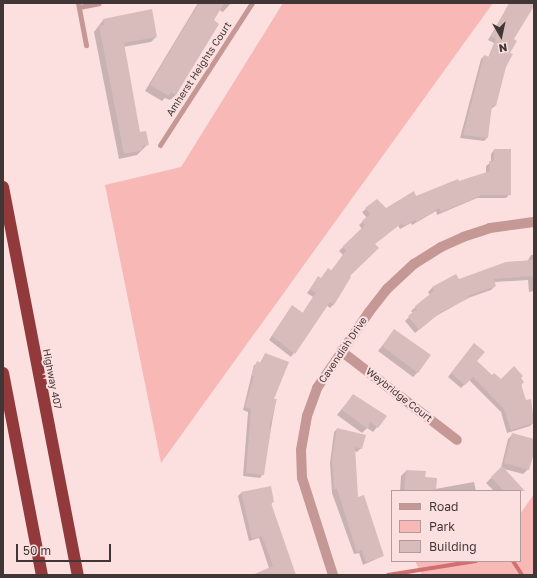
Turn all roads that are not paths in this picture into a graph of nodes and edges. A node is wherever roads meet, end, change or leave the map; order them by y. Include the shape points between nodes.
1 (99, 3) edge
2 (252, 3) edge
3 (79, 5) edge
4 (86, 45) dead end
5 (160, 146) dead end
6 (3, 187) edge
7 (534, 222) edge
8 (341, 350) junction
9 (3, 373) edge
10 (457, 440) dead end
11 (42, 575) edge
12 (78, 575) edge
13 (333, 575) edge

1 - 3 lane
2 - 5 lane, Amherst Heights Court
3 - 4 lane
6 - 12 highway, Highway 407
7 - 8 street, Cavendish Drive via 490,228 463,237 414,264 387,289
8 - 10 street, Weybridge Court
8 - 13 street, Cavendish Drive via 317,388 307,416 301,450 302,478
9 - 11 highway

